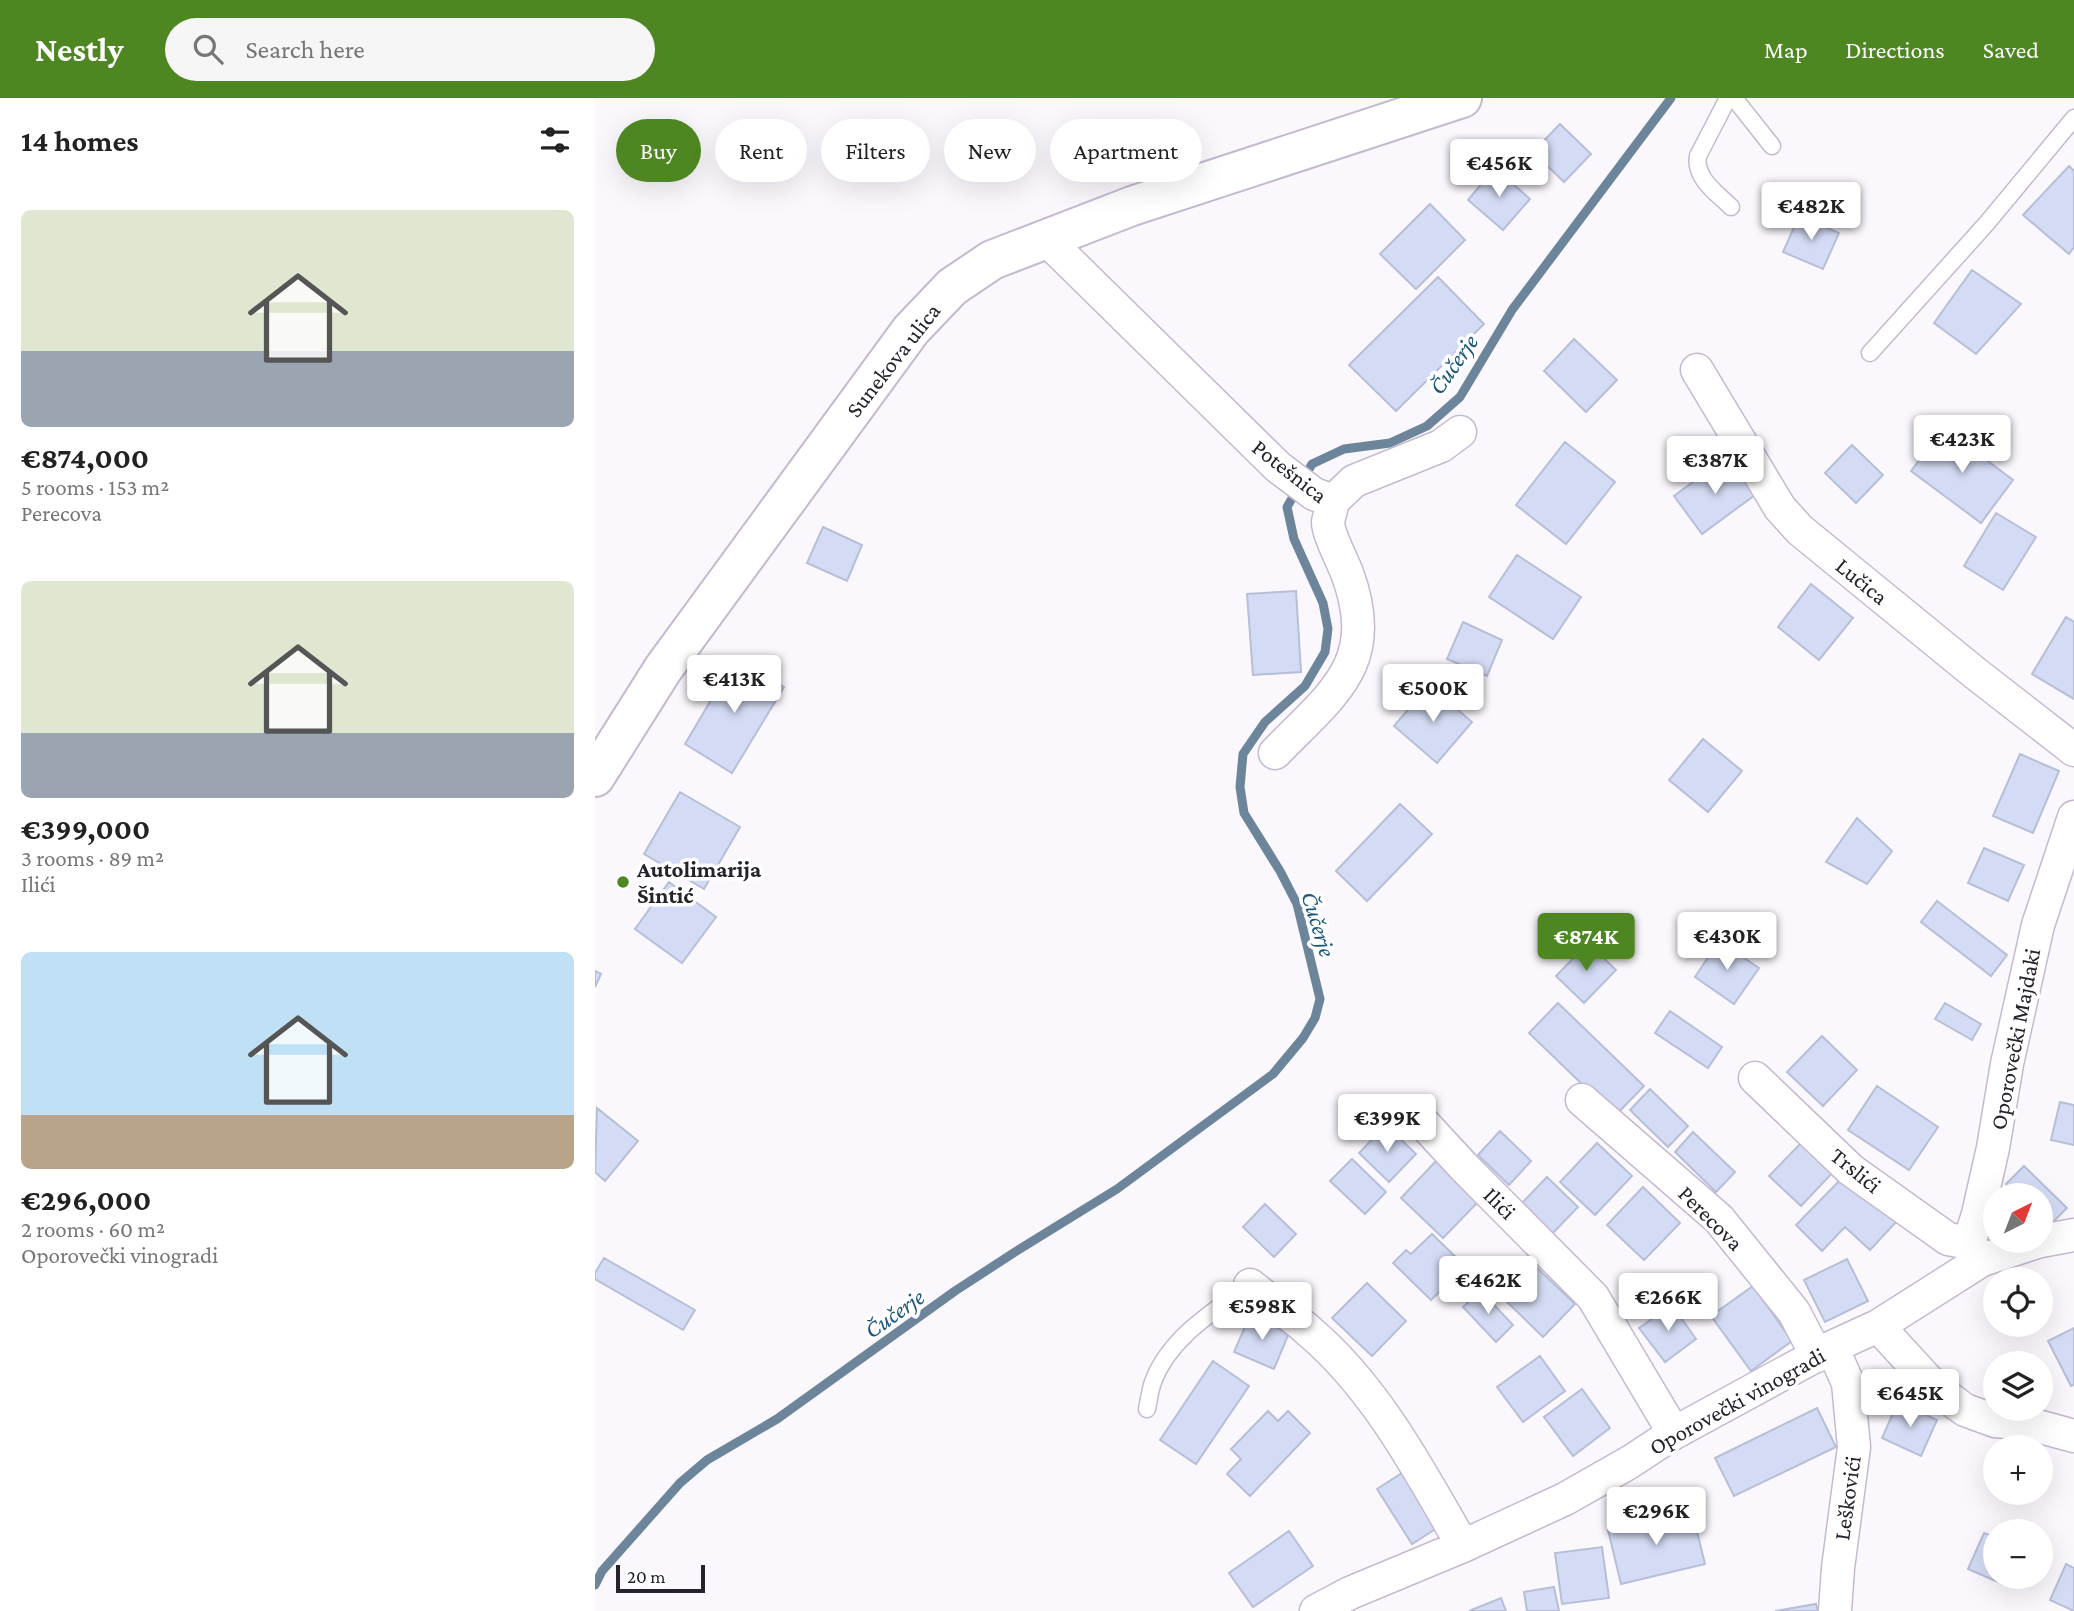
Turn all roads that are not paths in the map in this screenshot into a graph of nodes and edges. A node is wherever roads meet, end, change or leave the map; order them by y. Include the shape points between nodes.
1 (1462, 98) edge
2 (1728, 98) edge
3 (1734, 98) edge
4 (2074, 118) edge
5 (1772, 146) dead end
6 (1731, 207) dead end
7 (1045, 238) junction
8 (1870, 353) dead end
9 (1696, 370) dead end
10 (1459, 432) dead end
11 (1324, 497) junction
12 (2074, 750) edge
13 (1275, 753) dead end
14 (595, 778) edge
15 (2074, 817) edge
16 (1755, 1078) dead end
17 (1583, 1100) dead end
18 (1415, 1114) dead end
19 (2074, 1234) edge
20 (2053, 1238) edge
21 (1983, 1250) edge
22 (1976, 1251) junction
23 (1250, 1285) joint
24 (1878, 1326) junction
25 (1825, 1351) junction
26 (1147, 1409) dead end
27 (1674, 1433) junction
28 (2074, 1436) edge
29 (1463, 1546) junction
30 (1316, 1611) edge
31 (1835, 1611) edge

1 - 7 street, Sunekova ulica
2 - 6 lane via 1696,166
3 - 5 lane
4 - 8 lane
7 - 11 street, Potešnica via 1277,467
7 - 14 street, Sunekova ulica via 992,260 952,287 911,330 663,669
9 - 12 street, Lučica via 1780,508 1800,530
10 - 11 street via 1441,446
11 - 13 street, Potešnica via 1359,623 1355,657 1343,682
15 - 22 street, Oporovečki Majdaki via 2038,925 1978,1214
16 - 22 street, Trslići via 1851,1170 1948,1239
17 - 25 street, Perecova via 1719,1219
18 - 27 street, Ilići via 1593,1297
19 - 20 street, Oporovečki vinogradi
21 - 22 street, Oporovečki vinogradi
22 - 24 street, Oporovečki vinogradi
23 - 26 lane via 1205,1317 1174,1347 1153,1381
23 - 29 street via 1311,1332 1342,1365 1401,1441
24 - 25 street, Oporovečki vinogradi
24 - 28 street via 1934,1388 1965,1410 1995,1421 2030,1424
25 - 27 street, Oporovečki vinogradi
25 - 31 street, Leškovići via 1848,1383 1854,1447
27 - 29 street, Oporovečki vinogradi via 1565,1499
29 - 30 street, Oporovečki vinogradi

